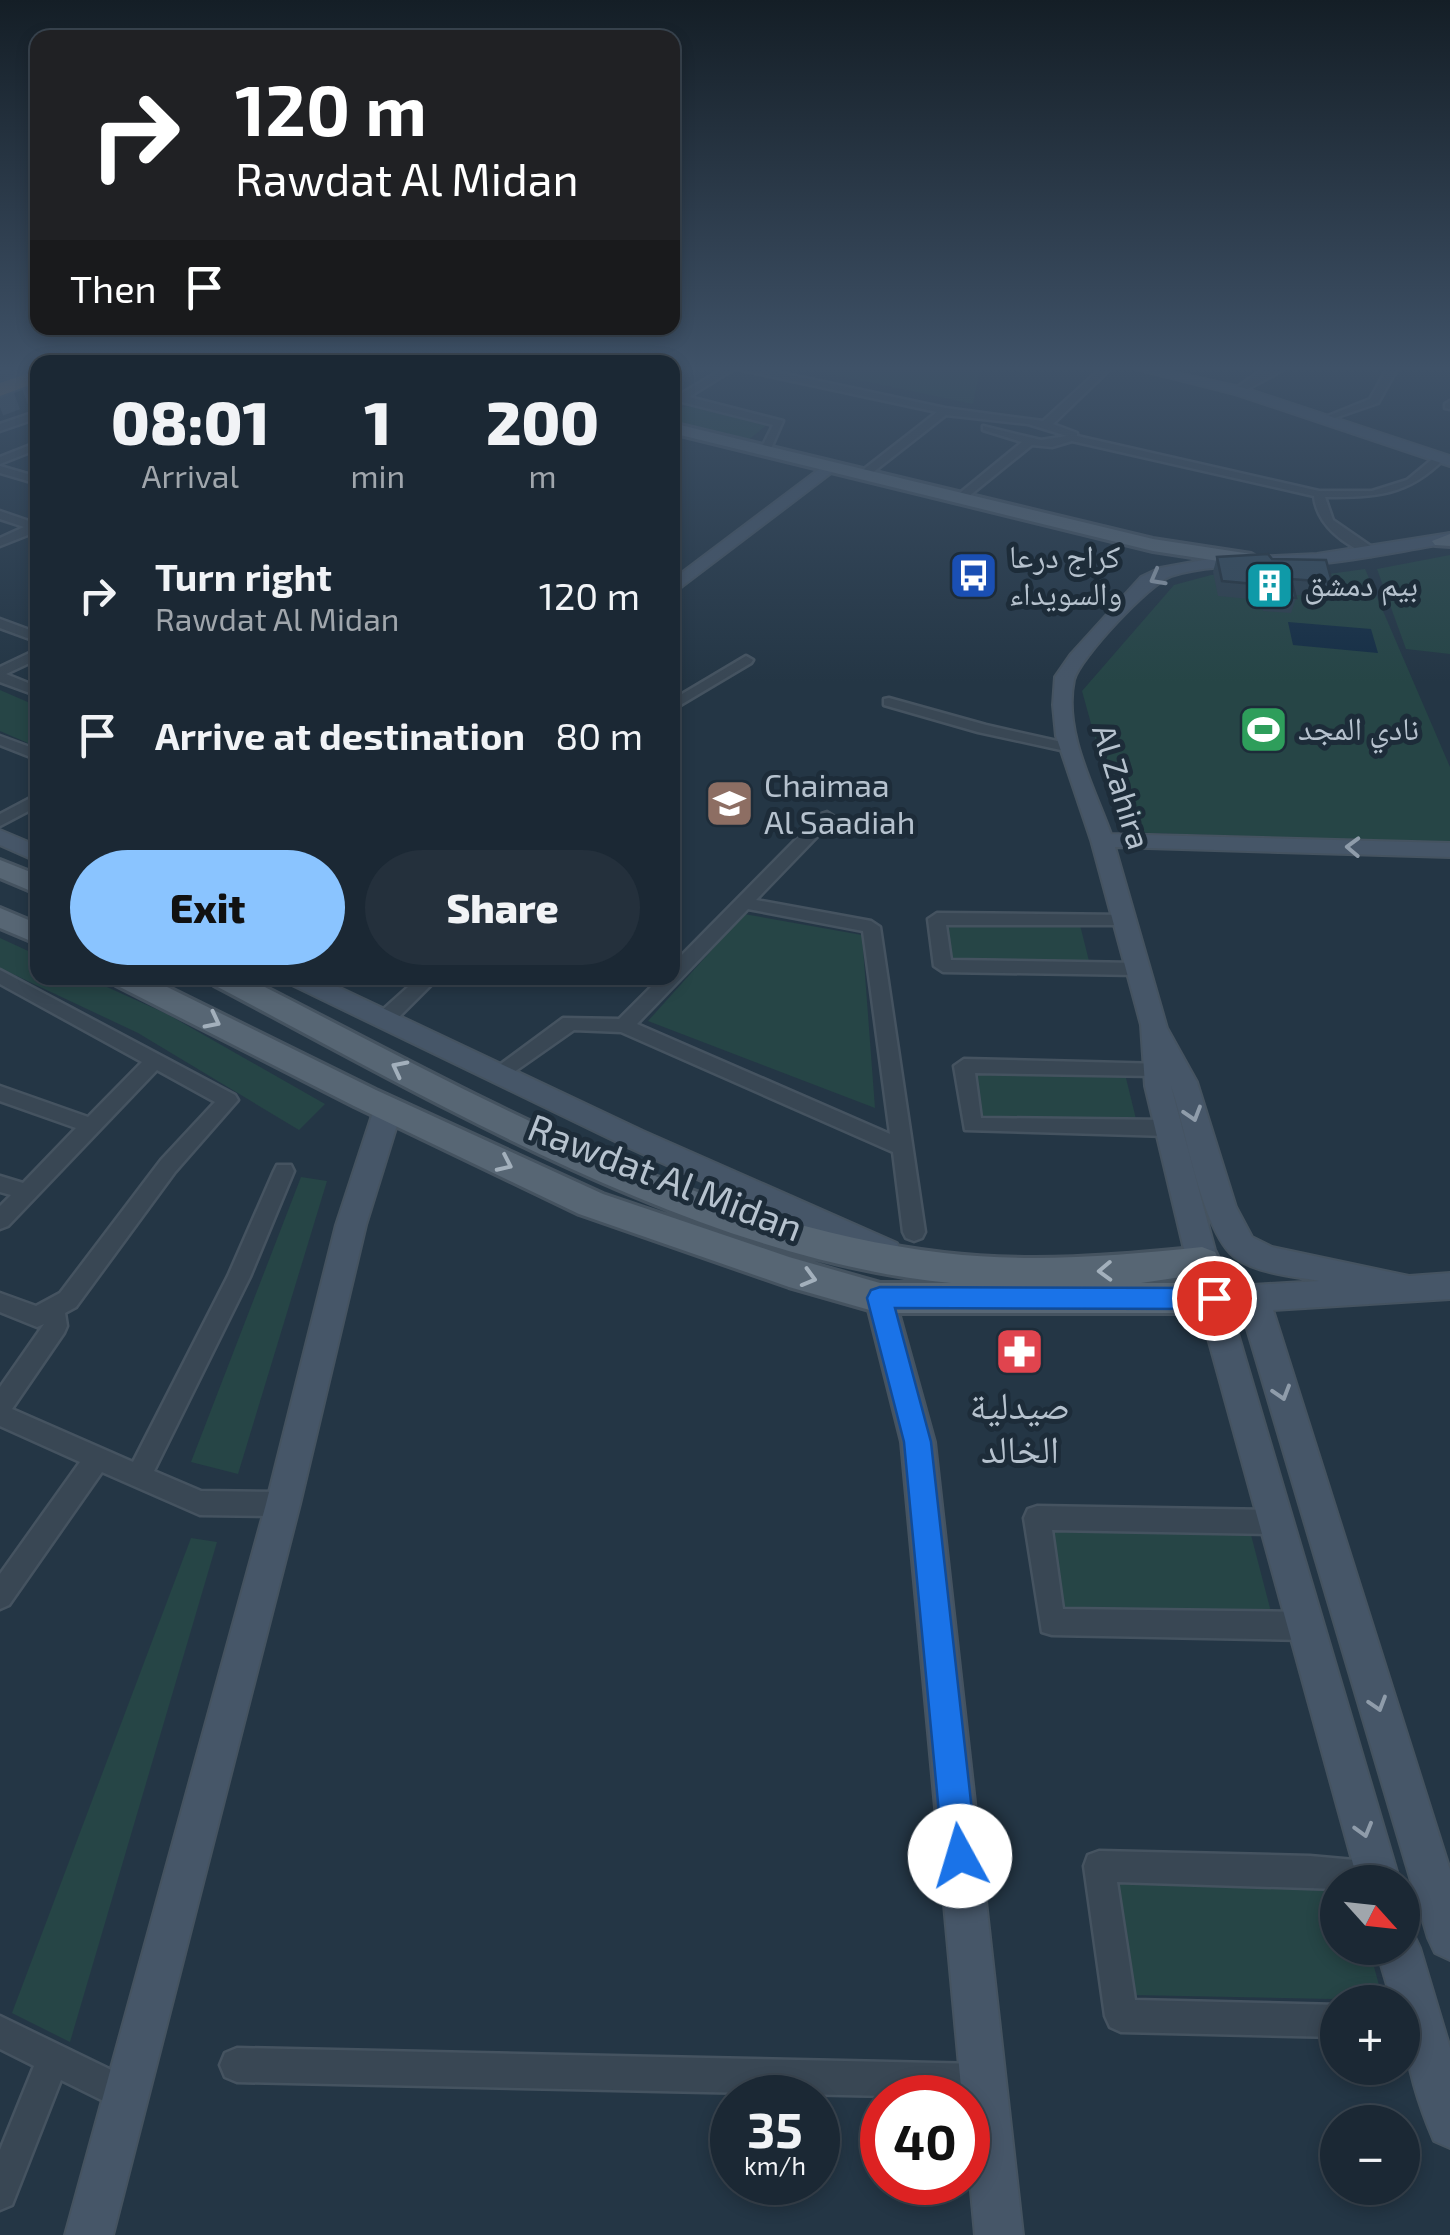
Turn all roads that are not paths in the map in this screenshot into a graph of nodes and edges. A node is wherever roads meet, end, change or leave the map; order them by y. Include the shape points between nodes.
1 (824, 473) edge
2 (856, 473) edge
3 (990, 473) edge
4 (1228, 473) edge
5 (1424, 473) edge
6 (863, 475) joint
7 (1320, 494) junction
8 (958, 499) junction
9 (0, 515) edge
10 (30, 525) edge
11 (30, 530) edge
12 (1447, 540) edge
13 (0, 542) edge
14 (1371, 552) junction
15 (1251, 560) junction
16 (680, 582) edge
17 (0, 623) edge
18 (30, 635) edge
19 (30, 657) edge
20 (746, 660) dead end
21 (0, 674) edge
22 (30, 688) edge
23 (680, 701) edge
24 (890, 702) dead end
25 (0, 740) edge
26 (1070, 748) junction
27 (30, 753) edge
28 (30, 804) edge
29 (827, 818) dead end
30 (0, 821) edge
31 (0, 837) edge
32 (1102, 840) junction
33 (1450, 850) edge
34 (30, 851) edge
35 (0, 868) edge
36 (30, 882) edge
37 (746, 903) junction
38 (0, 916) edge
39 (1125, 921) junction
40 (30, 931) edge
41 (1138, 968) junction
42 (680, 970) edge
43 (0, 976) edge
44 (140, 985) edge
45 (238, 985) edge
46 (318, 985) edge
47 (421, 985) edge
48 (665, 985) edge
49 (386, 1018) junction
50 (1154, 1025) junction
51 (624, 1026) junction
52 (156, 1059) junction
53 (1157, 1069) junction
54 (500, 1072) junction
55 (2, 1096) edge
56 (388, 1109) junction
57 (92, 1126) junction
58 (1168, 1128) junction
59 (902, 1148) junction
60 (284, 1171) dead end
61 (0, 1184) edge
62 (27, 1192) junction
63 (0, 1220) edge
64 (912, 1248) junction
65 (1202, 1262) junction
66 (1402, 1286) junction
67 (1450, 1286) edge
68 (880, 1298) junction
69 (1214, 1298) junction
70 (1254, 1300) junction
71 (0, 1302) edge
72 (53, 1312) junction
73 (0, 1406) edge
74 (0, 1414) edge
75 (97, 1458) junction
76 (138, 1476) junction
77 (283, 1504) junction
78 (1277, 1522) junction
79 (0, 1596) edge
80 (1306, 1626) junction
81 (1374, 1865) edge
82 (1320, 1872) edge
83 (1450, 1938) edge
84 (1320, 2022) edge
85 (0, 2032) edge
86 (1420, 2048) edge
87 (53, 2058) junction
88 (237, 2065) dead end
89 (982, 2075) edge
90 (860, 2078) edge
91 (128, 2096) junction
92 (1450, 2125) edge
93 (990, 2148) edge
94 (0, 2192) edge
95 (88, 2235) edge
96 (999, 2235) edge

1 - 16 main road
2 - 6 main road, Al Zahira
3 - 8 street
4 - 7 street
5 - 7 street via 1372,494
6 - 8 main road, Al Zahira
7 - 14 street via 1328,524
8 - 15 main road, Al Zahira via 1153,546
9 - 10 street
11 - 13 street
12 - 14 main road, Al Zahira
14 - 15 main road, Al Zahira
15 -> 26 main road, Al Zahira via 1185,566 1147,581 1065,677
17 - 18 street
19 - 21 street
20 - 23 street
21 - 22 street
24 - 26 street
25 - 27 street
26 - 32 main road, Al Zahira
28 - 30 street
29 - 37 street
31 - 34 main road
33 -> 32 main road
32 - 39 main road, Al Zahira
35 - 36 main road
37 - 42 street
37 - 59 street via 872,926
38 - 40 main road
39 - 41 main road, Al Zahira
39 - 41 street via 937,919 943,966
41 - 50 main road, Al Zahira
43 - 52 street
44 -> 56 main road, Rawdat Al Midan
64 -> 45 main road, Rawdat Al Midan via 806,1241 621,1174
46 - 49 main road
47 - 49 street
48 - 51 street
49 - 54 main road
50 - 53 main road, Al Zahira
50 -> 66 main road, Al Zahira via 1184,1082 1221,1207 1241,1246 1267,1258
51 - 54 street via 570,1023
51 - 59 street
52 - 57 street
52 - 72 street via 228,1100
53 - 58 main road, Al Zahira
53 - 58 street via 964,1066 972,1125
54 - 64 main road via 633,1138
55 - 57 street
56 -> 68 main road, Rawdat Al Midan via 591,1204
56 - 77 main road
57 - 62 street
58 - 65 main road, Al Zahira
59 - 64 street
60 - 76 street via 239,1277
61 - 62 street
62 - 63 street
65 -> 64 main road, Rawdat Al Midan via 1052,1273
65 - 69 main road, Al Zahira
66 - 67 main road
66 - 70 main road
68 - 69 main road, Rawdat Al Midan
68 - 89 main road via 918,1442
69 - 70 main road
69 - 78 main road, Al Zahira
70 -> 83 main road
71 - 72 street via 37,1317
72 - 73 street via 56,1326
74 - 75 street
75 - 76 street
75 - 79 street
76 - 77 street via 200,1503
77 - 91 main road
78 - 80 main road, Al Zahira
78 - 80 street via 1037,1518 1052,1622
80 -> 81 main road, Al Zahira
82 - 84 street via 1099,1866 1122,2016
85 - 87 street
86 - 92 main road
87 - 91 street
87 - 94 street
88 - 90 street
91 - 95 main road
93 - 96 main road

